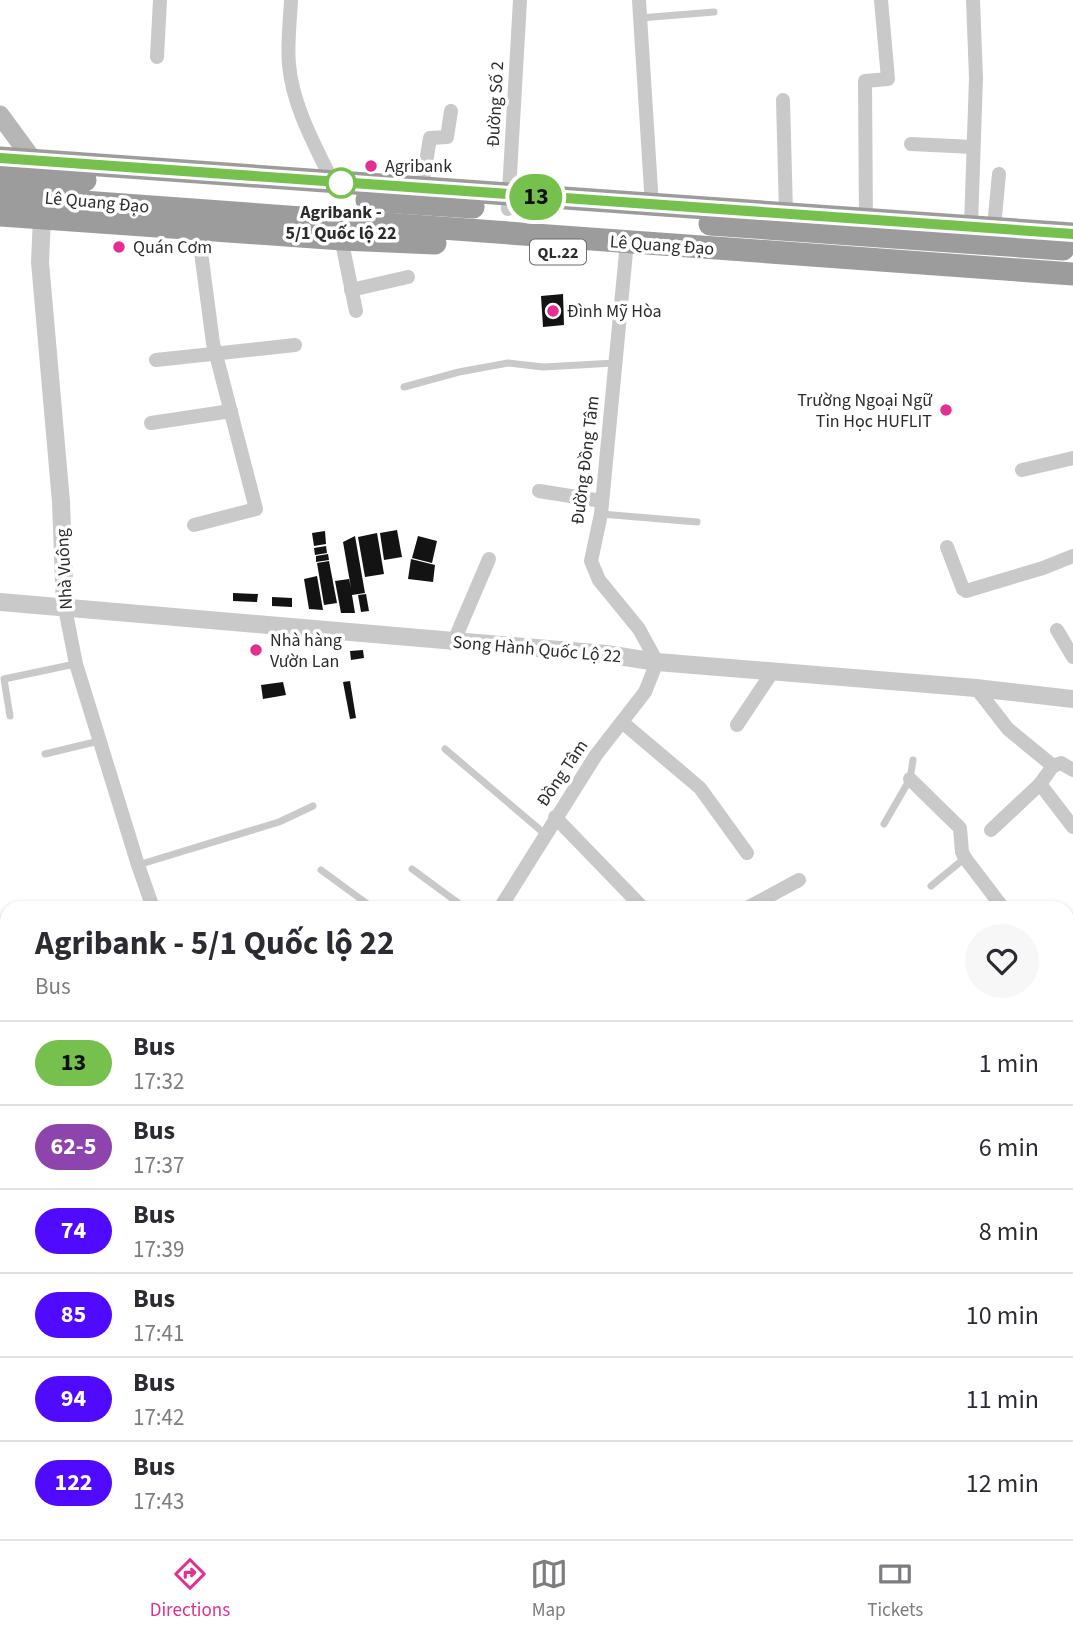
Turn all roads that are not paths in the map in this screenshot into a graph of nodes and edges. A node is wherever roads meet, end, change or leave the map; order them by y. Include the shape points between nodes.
1 (160, 0) edge
2 (291, 0) edge
3 (520, 0) edge
4 (639, 0) edge
5 (881, 0) edge
6 (973, 0) edge
7 (714, 12) dead end
8 (640, 18) junction
9 (156, 57) dead end
10 (783, 100) dead end
11 (451, 111) dead end
12 (0, 116) edge
13 (911, 144) dead end
14 (973, 146) junction
15 (0, 158) edge
16 (0, 174) edge
17 (999, 174) dead end
18 (333, 183) junction
19 (422, 187) junction
20 (39, 188) junction
21 (0, 196) edge
22 (508, 202) junction
23 (652, 206) junction
24 (786, 213) junction
25 (0, 215) edge
26 (197, 220) junction
27 (971, 225) junction
28 (866, 227) junction
29 (994, 227) junction
30 (340, 230) junction
31 (1073, 234) edge
32 (1073, 249) edge
33 (626, 250) junction
34 (1073, 274) edge
35 (408, 277) dead end
36 (1073, 289) edge
37 (351, 290) junction
38 (356, 311) dead end
39 (295, 345) dead end
40 (215, 353) junction
41 (156, 360) dead end
42 (615, 363) junction
43 (404, 387) dead end
44 (230, 411) junction
45 (150, 423) dead end
46 (1073, 458) edge
47 (1022, 470) dead end
48 (539, 491) dead end
49 (601, 507) junction
50 (697, 522) dead end
51 (194, 525) dead end
52 (947, 547) dead end
53 (1073, 556) edge
54 (489, 559) dead end
55 (4, 605) edge
56 (65, 608) junction
57 (1057, 630) dead end
58 (454, 641) junction
59 (1073, 657) edge
60 (657, 662) junction
61 (76, 664) junction
62 (773, 671) junction
63 (976, 688) junction
64 (1073, 699) edge
65 (10, 716) dead end
66 (622, 722) junction
67 (737, 725) dead end
68 (100, 740) junction
69 (445, 749) dead end
70 (45, 754) dead end
71 (914, 760) dead end
72 (1053, 766) junction
73 (1073, 770) edge
74 (909, 779) junction
75 (1040, 784) junction
76 (313, 806) dead end
77 (555, 817) junction
78 (884, 824) dead end
79 (1073, 827) edge
80 (991, 830) dead end
81 (545, 834) junction
82 (747, 853) dead end
83 (965, 858) junction
84 (138, 865) junction
85 (412, 869) dead end
86 (321, 870) dead end
87 (799, 880) dead end
88 (931, 886) dead end
89 (151, 901) edge
90 (363, 901) edge
91 (455, 901) edge
92 (504, 901) edge
93 (636, 901) edge
94 (760, 901) edge
95 (998, 901) edge

1 - 9 street
2 - 18 street via 293,85 303,120
3 - 22 street, Đường Số 2
4 - 8 street
5 - 28 street via 888,79 865,81
6 - 14 street
7 - 8 lane
8 - 23 street
10 - 24 street
11 - 19 street via 447,137 430,138
12 - 20 main road
13 - 14 street
14 - 27 street
15 - 20 highway, Lê Quang Đạo / QL.22
16 - 20 highway, Lê Quang Đạo / QL.22
17 - 29 street
18 - 19 highway, Lê Quang Đạo / QL.22
18 - 20 highway, Lê Quang Đạo / QL.22
19 - 22 highway, Lê Quang Đạo / QL.22
20 - 21 highway, Lê Quang Đạo / QL.22
20 - 22 highway, Lê Quang Đạo / QL.22
20 - 25 highway, Lê Quang Đạo / QL.22
20 - 26 highway, Lê Quang Đạo / QL.22
20 - 56 street, Nhà Vuông via 40,262 61,502
22 - 23 highway, Lê Quang Đạo / QL.22
22 - 28 highway, Lê Quang Đạo / QL.22
23 - 24 highway, Lê Quang Đạo / QL.22
24 - 28 highway, Lê Quang Đạo / QL.22
26 - 30 highway, Lê Quang Đạo / QL.22
26 - 40 street
27 - 28 highway, Lê Quang Đạo / QL.22
27 - 29 highway, Lê Quang Đạo / QL.22
28 - 32 highway, Lê Quang Đạo / QL.22
29 - 31 highway, Lê Quang Đạo / QL.22
30 - 33 highway, Lê Quang Đạo / QL.22
30 - 37 street
33 - 34 highway, Lê Quang Đạo / QL.22
33 - 36 highway, Lê Quang Đạo / QL.22
33 - 42 street, Đường Đồng Tâm
35 - 37 street
37 - 38 street
39 - 40 street
40 - 41 street
40 - 44 street
42 - 43 lane via 542,367 508,363
42 - 49 street, Đường Đồng Tâm
44 - 45 street
44 - 51 street via 256,509
46 - 47 street
48 - 49 street
49 - 50 lane
49 - 60 street, Đường Đồng Tâm via 592,561 599,580 639,629
52 - 53 street via 966,591
54 - 58 street
55 - 56 street, Song Hành Quốc Lộ 22
56 - 58 street, Song Hành Quốc Lộ 22
56 - 61 street, Nhà Vuông
57 - 59 street
58 - 60 street, Song Hành Quốc Lộ 22
60 - 62 street, Song Hành Quốc Lộ 22
60 - 66 street, Đồng Tâm via 645,692
61 - 65 lane via 4,679
61 - 68 street, Nhà Vuông
62 - 63 street, Song Hành Quốc Lộ 22
62 - 67 street
63 - 64 street, Song Hành Quốc Lộ 22
63 - 72 street via 1008,729
66 - 77 street, Đồng Tâm
66 - 82 street via 700,788
68 - 70 lane
68 - 84 street, Nhà Vuông
69 - 81 lane
71 - 74 lane
72 - 73 street via 1061,763
72 - 75 street
74 - 78 lane
74 - 83 street via 961,830
75 - 79 street
75 - 80 street
76 - 84 lane via 279,822
77 - 81 street, Đồng Tâm
77 - 93 street
81 - 92 street, Đồng Tâm
83 - 88 lane
83 - 95 street
84 - 89 street, Nhà Vuông
85 - 91 lane
86 - 90 lane
87 - 94 street

